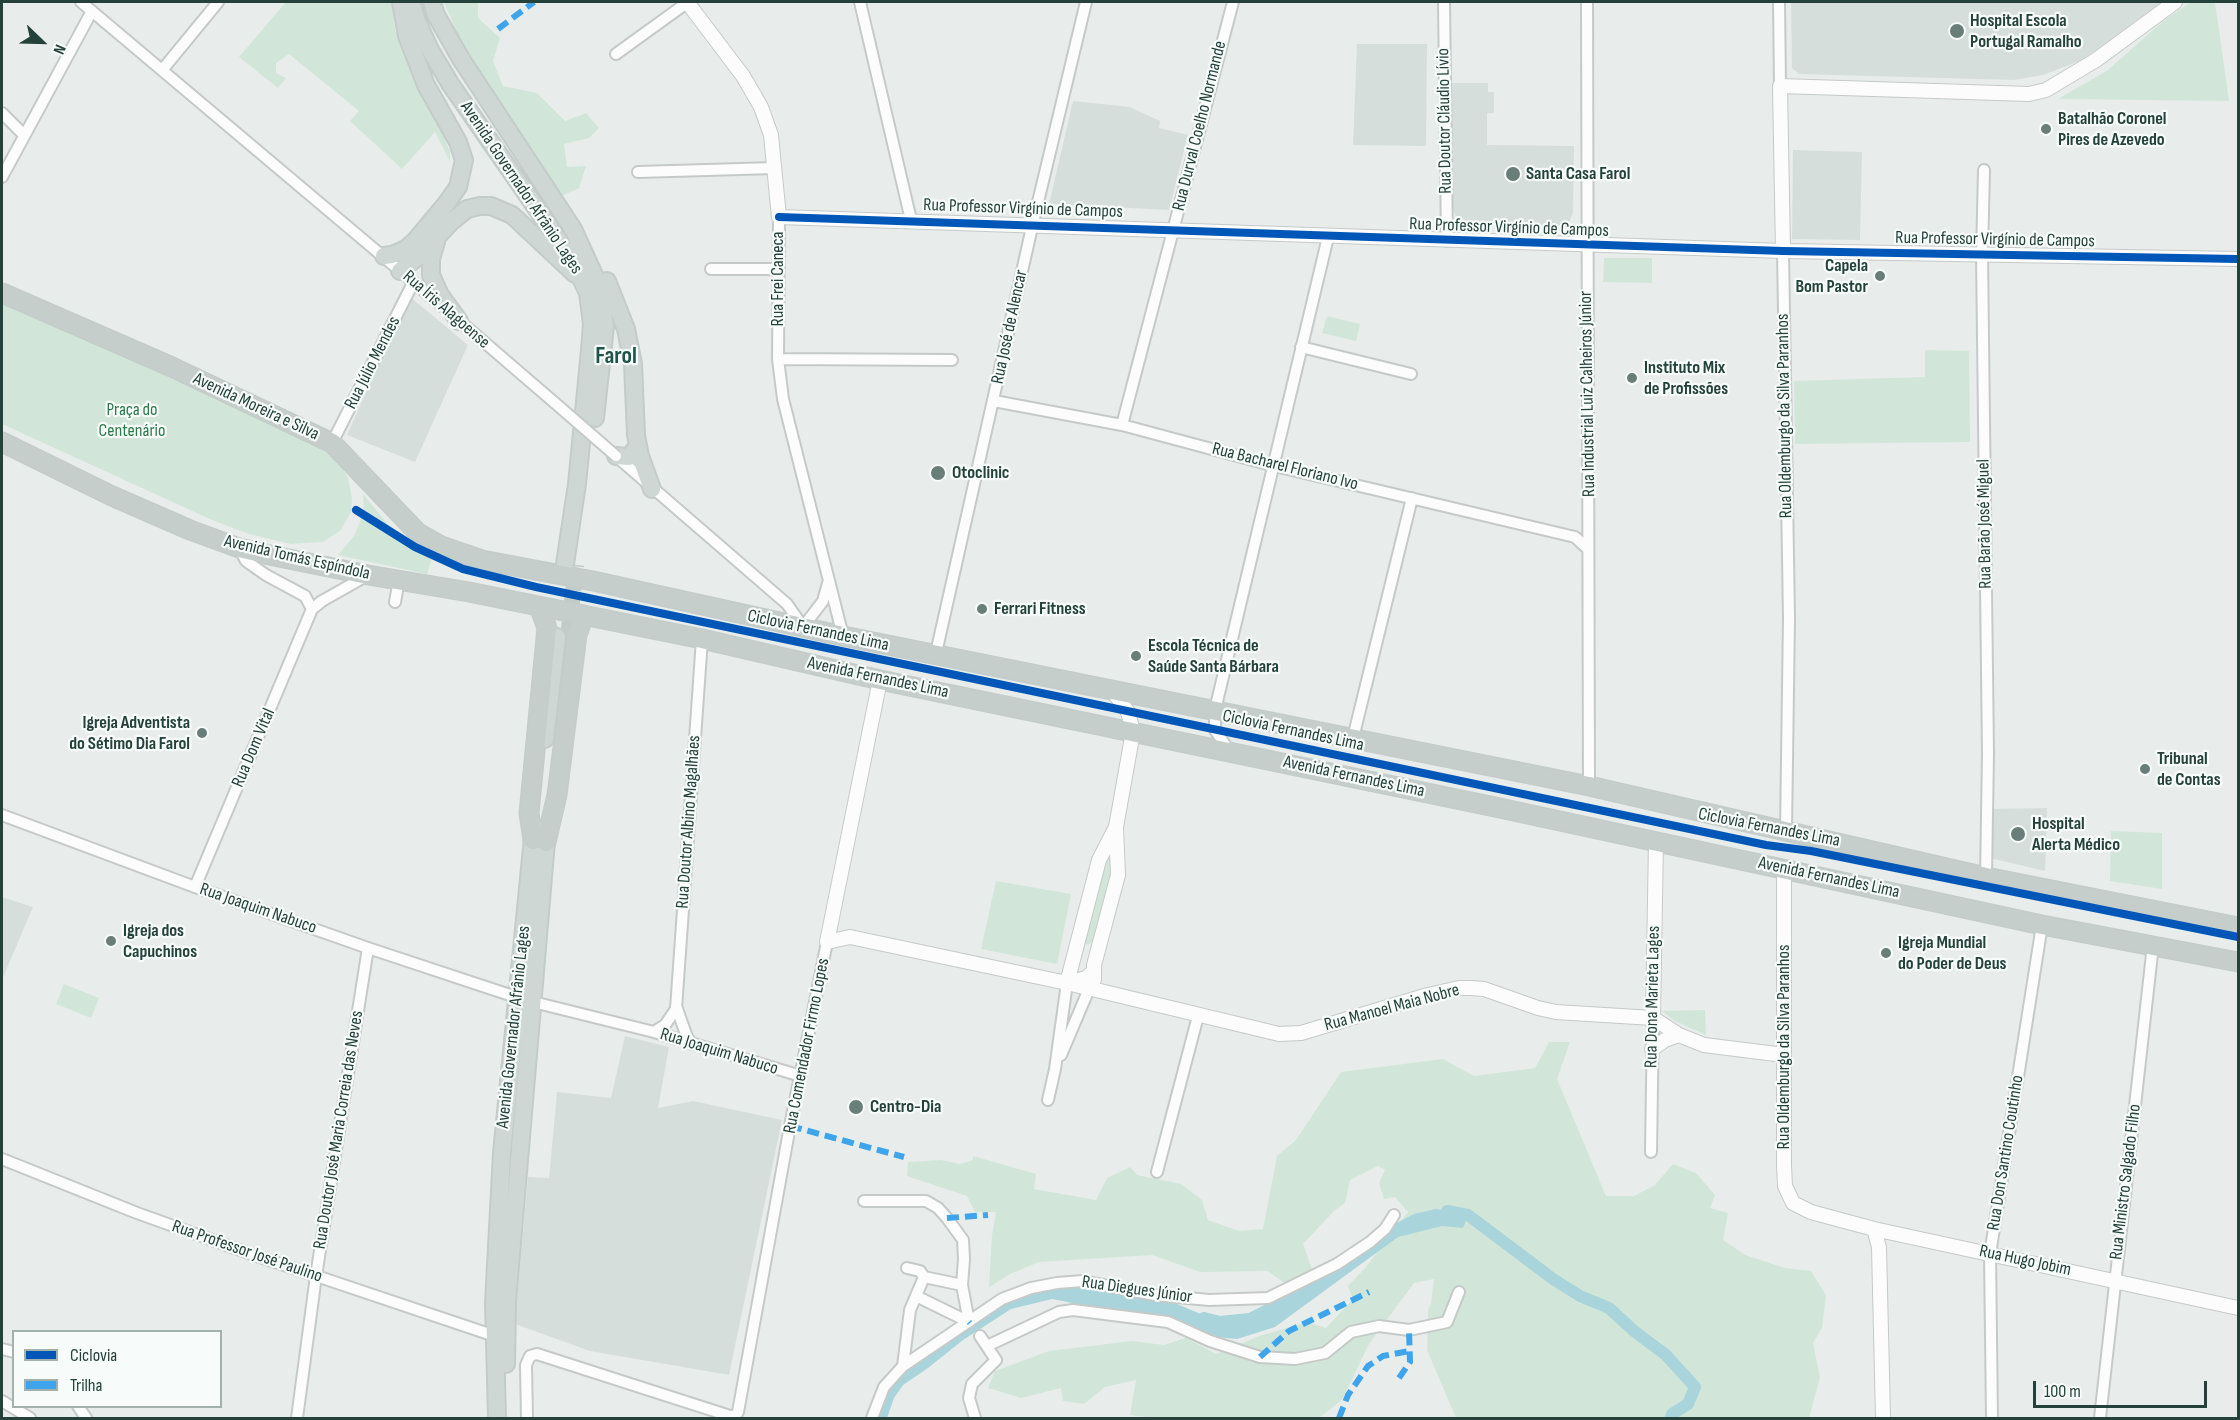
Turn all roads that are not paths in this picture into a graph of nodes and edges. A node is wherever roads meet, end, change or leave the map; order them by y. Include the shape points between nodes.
1 (81, 2) edge
2 (218, 2) edge
3 (401, 2) edge
4 (411, 2) edge
5 (432, 2) edge
6 (687, 2) edge
7 (860, 2) edge
8 (1086, 2) edge
9 (1233, 2) edge
10 (1443, 2) edge
11 (1587, 2) edge
12 (1779, 2) edge
13 (2175, 2) edge
14 (92, 11) junction
15 (616, 54) dead end
16 (163, 69) junction
17 (1780, 86) junction
18 (2, 113) edge
19 (24, 135) junction
20 (775, 168) junction
21 (1984, 170) dead end
22 (638, 172) dead end
23 (2, 177) edge
24 (779, 217) junction
25 (910, 220) junction
26 (1032, 227) junction
27 (573, 229) junction
28 (1174, 229) junction
29 (1328, 237) junction
30 (437, 238) junction
31 (1447, 241) junction
32 (1587, 245) junction
33 (1783, 251) junction
34 (1982, 254) junction
35 (384, 256) junction
36 (2238, 260) edge
37 (711, 269) dead end
38 (778, 269) junction
39 (400, 271) junction
40 (413, 283) junction
41 (585, 283) junction
42 (2, 293) edge
43 (459, 321) junction
44 (1301, 347) junction
45 (778, 359) junction
46 (952, 360) dead end
47 (1411, 374) dead end
48 (994, 401) junction
49 (1122, 425) junction
50 (2, 442) edge
51 (332, 443) junction
52 (638, 446) junction
53 (616, 456) junction
54 (1275, 466) junction
55 (652, 489) junction
56 (1412, 498) junction
57 (1589, 524) junction
58 (1575, 537) junction
59 (239, 548) junction
60 (1588, 549) junction
61 (482, 560) joint
62 (368, 575) junction
63 (828, 576) junction
64 (399, 580) junction
65 (469, 592) joint
66 (395, 602) dead end
67 (539, 606) junction
68 (312, 609) junction
69 (584, 615) junction
70 (802, 627) junction
71 (843, 636) junction
72 (562, 637) tunnel mouth
73 (702, 639) junction
74 (936, 653) junction
75 (880, 680) junction
76 (1112, 690) junction
77 (1215, 710) junction
78 (1133, 732) junction
79 (1353, 738) junction
80 (1230, 752) junction
81 (1589, 786) junction
82 (2, 815) edge
83 (1116, 826) junction
84 (1786, 831) junction
85 (539, 841) junction
86 (1656, 841) junction
87 (1784, 868) junction
88 (1986, 877) junction
89 (195, 887) junction
90 (831, 922) junction
91 (2042, 925) junction
92 (2238, 927) edge
93 (850, 937) junction
94 (827, 942) junction
95 (2153, 945) junction
96 (368, 948) junction
97 (2238, 962) edge
98 (1092, 973) junction
99 (1067, 983) junction
100 (1094, 990) junction
101 (516, 997) junction
102 (533, 1002) junction
103 (676, 1005) junction
104 (1198, 1016) junction
105 (1653, 1018) junction
106 (654, 1032) junction
107 (530, 1033) junction
108 (1679, 1035) junction
109 (693, 1044) junction
110 (1652, 1049) junction
111 (1784, 1055) junction
112 (1055, 1069) junction
113 (801, 1076) junction
114 (1048, 1100) dead end
115 (1651, 1152) dead end
116 (2, 1159) edge
117 (1157, 1172) dead end
118 (864, 1201) dead end
119 (1811, 1212) joint
120 (1394, 1215) dead end
121 (1874, 1229) junction
122 (1889, 1232) junction
123 (1879, 1247) junction
124 (1990, 1254) junction
125 (907, 1268) dead end
126 (316, 1276) junction
127 (924, 1277) junction
128 (2115, 1281) junction
129 (962, 1285) junction
130 (1459, 1292) dead end
131 (916, 1296) junction
132 (2238, 1308) edge
133 (969, 1322) junction
134 (495, 1336) junction
135 (980, 1336) dead end
136 (987, 1346) junction
137 (903, 1366) junction
138 (13, 1408) edge
139 (30, 1419) edge
140 (297, 1419) edge
141 (497, 1419) edge
142 (506, 1419) edge
143 (527, 1419) edge
144 (872, 1419) edge
145 (975, 1419) edge
146 (1883, 1419) edge
147 (1992, 1419) edge
148 (2100, 1419) edge

1 - 14 street, Rua Íris Alagoense
2 - 16 street
3 - 35 main road via 406,36 464,160 458,187 446,204 410,245
4 - 41 main road, Avenida Governador Afrânio Lages via 430,50 451,85
5 - 27 main road, Avenida Governador Afrânio Lages via 461,60
6 - 15 street
6 - 20 street, Rua Frei Caneca via 743,76 761,107 771,135
7 - 25 street
8 - 26 street, Rua José de Alencar
9 - 28 street, Rua Durval Coelho Normande
10 - 31 street, Rua Doutor Cláudio Lívio
11 - 32 street, Rua Industrial Luiz Calheiros Júnior
12 - 17 street, Rua Oldemburgo da Silva Paranhos
13 - 17 street via 2096,60 2046,90 2029,94
14 - 16 street, Rua Íris Alagoense
14 - 19 street
16 - 35 street, Rua Íris Alagoense
17 - 33 street, Rua Oldemburgo da Silva Paranhos
18 - 19 street
19 - 23 street
20 - 22 street
20 - 24 street, Rua Frei Caneca
21 - 34 street, Rua Barão José Miguel
24 - 25 street, Rua Professor Virgínio de Campos
24 - 38 street, Rua Frei Caneca
25 - 26 street, Rua Professor Virgínio de Campos
26 - 28 street, Rua Professor Virgínio de Campos
26 - 48 street, Rua José de Alencar
27 - 41 main road, Avenida Governador Afrânio Lages via 600,288 605,327 571,564 590,350 591,310
27 - 52 main road via 605,276 626,328 633,364
28 - 29 street, Rua Professor Virgínio de Campos
28 - 49 street, Rua Durval Coelho Normande
29 - 31 street, Rua Professor Virgínio de Campos
29 - 44 street
30 - 39 main road
30 - 41 main road via 467,209 491,206 512,215
30 - 43 main road via 431,275
31 - 32 street, Rua Professor Virgínio de Campos
32 - 33 street, Rua Professor Virgínio de Campos
32 - 57 street, Rua Industrial Luiz Calheiros Júnior
33 - 34 street, Rua Professor Virgínio de Campos
33 - 84 street, Rua Oldemburgo da Silva Paranhos via 1789,618
34 - 36 street, Rua Professor Virgínio de Campos
34 - 88 street, Rua Barão José Miguel
35 - 39 street, Rua Íris Alagoense
37 - 38 street
38 - 45 street, Rua Frei Caneca
39 - 40 street, Rua Íris Alagoense
40 - 43 street, Rua Íris Alagoense
40 - 51 street, Rua Júlio Mendes
42 - 51 highway, Avenida Moreira e Silva
43 - 53 street, Rua Íris Alagoense, bridge
44 - 47 street
44 - 54 street
45 - 46 street
45 - 63 street, Rua Frei Caneca via 783,399
48 - 49 street, Rua Bacharel Floriano Ivo
48 - 74 street, Rua José de Alencar
49 - 54 street, Rua Bacharel Floriano Ivo
50 - 59 highway, Avenida Tomás Espíndola via 122,500
51 - 61 highway, Avenida Moreira e Silva via 418,533 441,546
52 - 53 main road via 629,457
52 - 55 main road
53 - 55 street, Rua Íris Alagoense
54 - 56 street, Rua Bacharel Floriano Ivo
54 - 77 street
55 - 70 street, Rua Íris Alagoense via 787,604
56 - 58 street, Rua Bacharel Floriano Ivo
56 - 79 street
57 - 58 street
57 - 60 street, Rua Industrial Luiz Calheiros Júnior
58 - 60 street, Rua Bacharel Floriano Ivo
59 - 62 highway, Avenida Tomás Espíndola
59 - 68 street via 246,561 305,596
60 - 81 street, Rua Industrial Luiz Calheiros Júnior
61 - 70 highway, Avenida Fernandes Lima
62 - 64 highway, Avenida Tomás Espíndola
62 - 68 street
63 - 70 street, Rua Frei Caneca via 823,602
63 - 71 street, Rua Frei Caneca
64 - 65 highway, Avenida Tomás Espíndola
64 - 66 street
65 - 67 highway, Avenida Fernandes Lima
67 - 69 highway, Avenida Fernandes Lima
67 - 85 highway via 547,628 529,813
68 - 89 street, Rua Dom Vital
69 - 73 highway, Avenida Fernandes Lima
69 - 85 highway via 577,635 557,795
70 - 71 highway, Avenida Fernandes Lima
71 - 74 highway, Avenida Fernandes Lima
72 - 85 main road, Avenida Governador Afrânio Lages
73 - 75 highway, Avenida Fernandes Lima
73 - 103 street, Rua Doutor Albino Magalhães
74 - 76 highway, Avenida Fernandes Lima
75 - 78 highway, Avenida Fernandes Lima
75 - 90 street, Rua Comendador Firmo Lopes
76 - 77 highway, Avenida Fernandes Lima
76 - 78 street via 1128,712
77 - 79 highway, Avenida Fernandes Lima
77 - 80 street via 1215,730
78 - 80 highway, Avenida Fernandes Lima
78 - 83 street
79 - 81 highway, Avenida Fernandes Lima
80 - 86 highway, Avenida Fernandes Lima
81 - 84 highway, Avenida Fernandes Lima
82 - 89 street, Rua Joaquim Nabuco
83 - 98 street via 1118,875
83 - 99 street via 1099,860
84 - 88 highway, Avenida Fernandes Lima
85 - 101 main road, Avenida Governador Afrânio Lages
85 - 102 main road, Avenida Governador Afrânio Lages
86 - 87 highway, Avenida Fernandes Lima
86 - 105 street, Rua Dona Marieta Lages
87 - 91 highway, Avenida Fernandes Lima
87 - 111 street, Rua Oldemburgo da Silva Paranhos
88 - 92 highway, Avenida Fernandes Lima
89 - 96 street, Rua Joaquim Nabuco
90 - 93 street, Rua Manoel Maia Nobre
90 - 94 street, Rua Comendador Firmo Lopes
91 - 95 highway, Avenida Fernandes Lima
91 - 124 street, Rua Don Santino Coutinho
93 - 94 street, Rua Manoel Maia Nobre
93 - 99 street, Rua Manoel Maia Nobre
94 - 113 street, Rua Comendador Firmo Lopes
95 - 97 highway, Avenida Fernandes Lima
95 - 128 street, Rua Ministro Salgado Filho
96 - 101 street, Rua Joaquim Nabuco
96 - 126 street, Rua Doutor José Maria Correia das Neves
98 - 99 street
98 - 100 street
99 - 100 street, Rua Manoel Maia Nobre
99 - 112 street
100 - 104 street, Rua Manoel Maia Nobre
100 - 112 street
101 - 107 main road via 525,1006
101 - 134 main road, Avenida Governador Afrânio Lages via 501,1160
102 - 106 street, Rua Joaquim Nabuco
102 - 107 main road, Avenida Governador Afrânio Lages
103 - 106 street via 672,1018
103 - 109 street, Rua Doutor Albino Magalhães
104 - 105 street, Rua Manoel Maia Nobre via 1279,1034 1301,1033 1428,995 1471,988 1556,1012
104 - 117 street
105 - 108 street, Rua Manoel Maia Nobre
105 - 110 street, Rua Dona Marieta Lages
106 - 109 street, Rua Joaquim Nabuco
107 - 142 main road, Avenida Governador Afrânio Lages via 507,1302
108 - 110 street
108 - 111 street, Rua Manoel Maia Nobre via 1715,1048
109 - 113 street, Rua Joaquim Nabuco
110 - 115 street, Rua Dona Marieta Lages
111 - 119 street, Rua Oldemburgo da Silva Paranhos via 1785,1186 1793,1203
112 - 114 street
113 - 143 street, Rua Comendador Firmo Lopes via 735,1416 537,1354 530,1356 526,1365
116 - 126 street, Rua Professor José Paulino via 250,1259
118 - 129 street via 926,1201 938,1208 963,1240
119 - 121 street, Rua Hugo Jobim
120 - 133 street, Rua Diegues Júnior via 1385,1229 1337,1264 1268,1298 1209,1300 1155,1295 1083,1281 1058,1282 1002,1299
121 - 122 street, Rua Hugo Jobim
121 - 123 street
122 - 123 street
122 - 124 street, Rua Hugo Jobim
123 - 146 street
124 - 128 street, Rua Hugo Jobim
124 - 147 street, Rua Don Santino Coutinho
125 - 127 street via 920,1271
126 - 134 street, Rua Professor José Paulino
126 - 140 street, Rua Doutor José Maria Correia das Neves
127 - 129 street
127 - 131 street
128 - 132 street, Rua Hugo Jobim
128 - 148 street, Rua Ministro Salgado Filho
129 - 133 street
130 - 136 street via 1447,1322 1409,1330 1379,1326 1350,1332 1325,1353 1295,1359 1260,1357 1168,1322 1073,1310 1059,1312
131 - 133 street
131 - 137 street via 909,1310
133 - 137 street, Rua Diegues Júnior
134 - 141 main road, Avenida Governador Afrânio Lages
135 - 136 street
136 - 145 street via 996,1360 972,1384 969,1398
137 - 144 street, Rua Diegues Júnior via 884,1387
138 - 139 street

